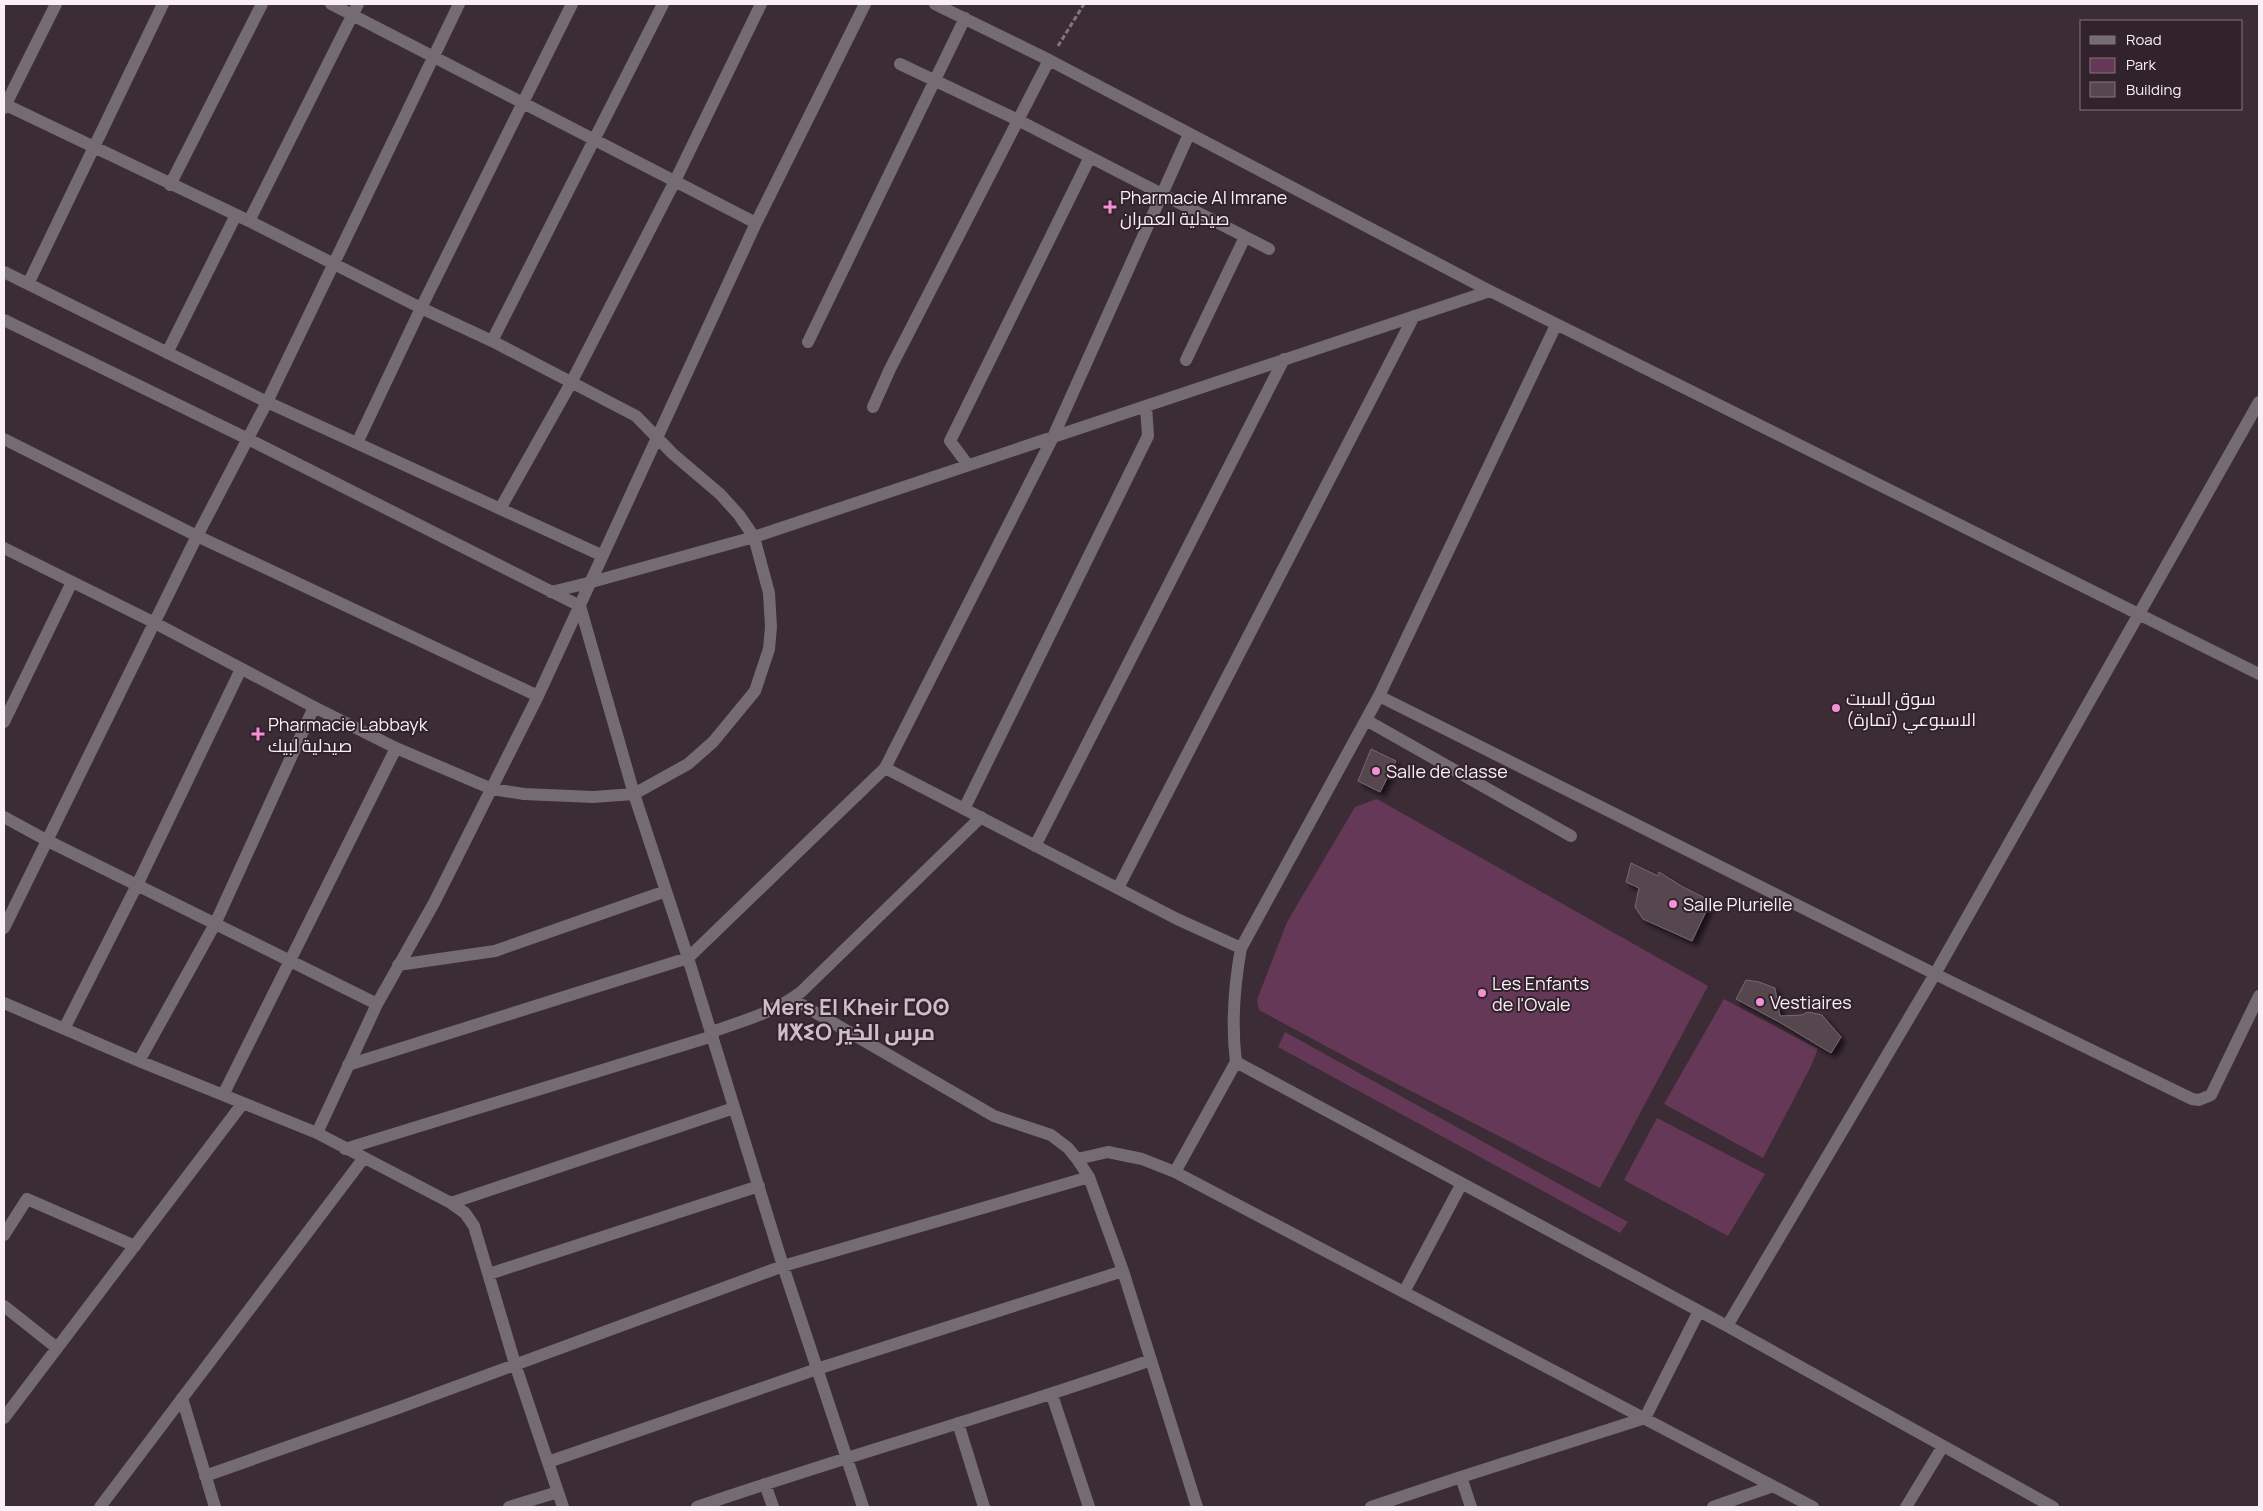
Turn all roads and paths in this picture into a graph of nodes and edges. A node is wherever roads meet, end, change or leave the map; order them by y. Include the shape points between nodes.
1 (56, 4) edge
2 (163, 4) edge
3 (262, 4) edge
4 (331, 4) edge
5 (458, 4) edge
6 (572, 4) edge
7 (663, 4) edge
8 (761, 4) edge
9 (865, 4) edge
10 (935, 4) edge
11 (1084, 4) edge
12 (356, 9) edge
13 (965, 18) junction
14 (432, 56) junction
15 (1049, 60) junction
16 (900, 64) dead end
17 (936, 81) junction
18 (523, 103) junction
19 (4, 106) edge
20 (1018, 120) junction
21 (1190, 134) junction
22 (593, 139) junction
23 (94, 148) junction
24 (1090, 157) junction
25 (675, 181) junction
26 (170, 185) junction
27 (1162, 192) junction
28 (236, 215) junction
29 (249, 221) junction
30 (756, 223) junction
31 (1245, 237) junction
32 (1269, 249) dead end
33 (335, 265) junction
34 (4, 272) edge
35 (28, 284) junction
36 (1490, 292) junction
37 (421, 308) junction
38 (1414, 316) junction
39 (4, 320) edge
40 (1556, 325) junction
41 (492, 341) junction
42 (808, 342) dead end
43 (167, 353) junction
44 (1284, 359) junction
45 (1186, 360) dead end
46 (571, 383) junction
47 (267, 402) junction
48 (2259, 402) edge
49 (1146, 406) junction
50 (872, 407) dead end
51 (1053, 437) junction
52 (656, 438) junction
53 (4, 439) edge
54 (248, 439) junction
55 (357, 443) junction
56 (968, 465) junction
57 (500, 509) junction
58 (197, 536) junction
59 (754, 537) junction
60 (4, 548) edge
61 (601, 555) junction
62 (72, 582) junction
63 (588, 584) junction
64 (551, 592) junction
65 (580, 606) junction
66 (2139, 614) junction
67 (154, 622) junction
68 (241, 668) junction
69 (2259, 674) edge
70 (538, 696) junction
71 (1378, 696) junction
72 (314, 707) junction
73 (1366, 720) junction
74 (4, 722) edge
75 (396, 748) junction
76 (885, 768) junction
77 (492, 789) junction
78 (634, 794) junction
79 (964, 809) junction
80 (4, 817) edge
81 (981, 817) junction
82 (1570, 836) dead end
83 (48, 841) junction
84 (1035, 846) junction
85 (137, 885) junction
86 (1118, 888) junction
87 (666, 891) junction
88 (215, 924) junction
89 (4, 928) edge
90 (1241, 948) junction
91 (688, 958) junction
92 (291, 961) junction
93 (398, 965) junction
94 (1935, 974) junction
95 (2259, 996) edge
96 (792, 999) junction
97 (4, 1002) edge
98 (377, 1004) junction
99 (65, 1027) junction
100 (712, 1034) junction
101 (139, 1061) junction
102 (1236, 1062) junction
103 (348, 1065) junction
104 (223, 1095) junction
105 (243, 1103) junction
106 (734, 1108) junction
107 (317, 1133) junction
108 (345, 1149) junction
109 (363, 1159) junction
110 (1076, 1159) junction
111 (1175, 1172) junction
112 (1089, 1177) junction
113 (1461, 1185) junction
114 (759, 1186) junction
115 (451, 1203) junction
116 (4, 1235) edge
117 (135, 1246) junction
118 (783, 1266) junction
119 (1123, 1271) junction
120 (489, 1274) junction
121 (1404, 1292) junction
122 (4, 1306) edge
123 (1699, 1312) junction
124 (1727, 1326) junction
125 (57, 1348) junction
126 (1151, 1360) junction
127 (515, 1364) junction
128 (817, 1369) junction
129 (1052, 1395) junction
130 (182, 1398) junction
131 (4, 1418) edge
132 (1645, 1418) junction
133 (958, 1423) junction
134 (1943, 1446) junction
135 (846, 1458) junction
136 (548, 1462) junction
137 (205, 1476) junction
138 (1461, 1477) junction
139 (765, 1484) junction
140 (1773, 1486) junction
141 (558, 1492) junction
142 (102, 1506) edge
143 (215, 1507) edge
144 (509, 1507) edge
145 (563, 1507) edge
146 (697, 1507) edge
147 (773, 1507) edge
148 (863, 1507) edge
149 (984, 1507) edge
150 (1088, 1507) edge
151 (1197, 1507) edge
152 (1371, 1507) edge
153 (1470, 1507) edge
154 (1713, 1507) edge
155 (1813, 1507) edge
156 (1906, 1507) edge
157 (2054, 1507) edge

1 - 19 street
2 - 23 street
3 - 26 street
4 - 12 street
5 - 14 street
6 - 18 street
7 - 22 street
8 - 25 street
9 - 30 street
10 - 13 street
11 - 15 path
12 - 14 street
12 - 29 street
13 - 15 street
13 - 17 street
14 - 18 street
14 - 33 street
15 - 20 street
15 - 21 street
16 - 17 street
17 - 20 street
17 - 42 street
18 - 22 street
18 - 37 street
19 - 23 street
20 - 24 street
20 - 50 street
21 - 27 street
21 - 36 street
22 - 25 street
22 - 41 street
23 - 26 street
23 - 35 street
24 - 27 street
24 - 56 street via 950,441
25 - 30 street
25 - 46 street
26 - 28 street
27 - 31 street
27 - 51 street
28 - 29 street
28 - 43 street
29 - 33 street
30 - 52 street
31 - 32 street
31 - 45 street
33 - 37 street
33 - 47 street
34 - 35 street
35 - 43 street
36 - 38 street
36 - 40 street
37 - 41 street
37 - 55 street
38 - 44 street
38 - 86 street
39 - 54 street
40 - 66 street
40 - 71 street
41 - 46 street
43 - 47 street
44 - 49 street
44 - 84 street
46 - 52 street via 636,416
46 - 57 street
47 - 54 street
47 - 55 street
48 - 66 street
49 - 51 street
49 - 79 street via 1148,436
51 - 56 street
51 - 76 street
52 - 59 street via 720,494
52 - 61 street
53 - 58 street
54 - 58 street
54 - 64 street
55 - 57 street
56 - 59 street
57 - 61 street
58 - 67 street
58 - 70 street
59 - 63 street
59 - 78 street via 769,592 771,627 766,664 755,691 713,742 688,764
60 - 62 street
61 - 63 street
62 - 67 street
62 - 74 street
63 - 64 street
63 - 65 street
64 - 65 street
65 - 70 street
65 - 78 street
66 - 69 street
66 - 94 street
67 - 68 street
67 - 83 street
68 - 72 street
68 - 85 street
70 - 77 street
71 - 73 street
71 - 94 street
72 - 75 street
72 - 88 street
73 - 82 street
73 - 90 street
75 - 77 street
75 - 92 street
76 - 79 street
76 - 91 street
77 - 78 street via 558,797
77 - 93 street via 434,903
78 - 87 street
79 - 81 street
80 - 83 street
81 - 84 street
81 - 96 street
83 - 85 street
83 - 89 street
84 - 86 street
85 - 88 street
85 - 99 street
86 - 90 street
87 - 91 street
87 - 93 street via 495,951
88 - 92 street
88 - 101 street
90 - 102 street via 1232,1022
91 - 100 street
91 - 103 street
92 - 98 street
92 - 104 street
93 - 98 street
94 - 95 street via 2199,1100 2211,1095
94 - 124 street
96 - 100 street via 764,1014
96 - 110 street via 994,1116 1051,1135
97 - 99 street
98 - 103 street
99 - 101 street
100 - 106 street
100 - 108 street
101 - 104 street
102 - 111 street
102 - 113 street
103 - 107 street
104 - 105 street
105 - 107 street
105 - 117 street
106 - 114 street
106 - 115 street
107 - 108 street
108 - 109 street
109 - 115 street
109 - 130 street
110 - 111 street via 1108,1152 1142,1159
110 - 112 street
111 - 121 street
112 - 118 street
112 - 119 street
113 - 121 street
113 - 123 street
114 - 118 street
114 - 120 street
115 - 120 street via 465,1213 474,1226
116 - 117 street via 26,1199
117 - 125 street
118 - 127 street
118 - 128 street
119 - 126 street
119 - 128 street
120 - 127 street
121 - 132 street
122 - 125 street
123 - 124 street
123 - 132 street
124 - 134 street
125 - 131 street
126 - 129 street
126 - 151 street
127 - 136 street
127 - 137 street
128 - 135 street
128 - 136 street
129 - 133 street
129 - 150 street
130 - 137 street
130 - 142 street
132 - 138 street
132 - 140 street
133 - 135 street
133 - 149 street
134 - 156 street
134 - 157 street
135 - 139 street
135 - 148 street
136 - 141 street
137 - 143 street
138 - 152 street
138 - 153 street
139 - 146 street
139 - 147 street
140 - 154 street
140 - 155 street
141 - 144 street
141 - 145 street

